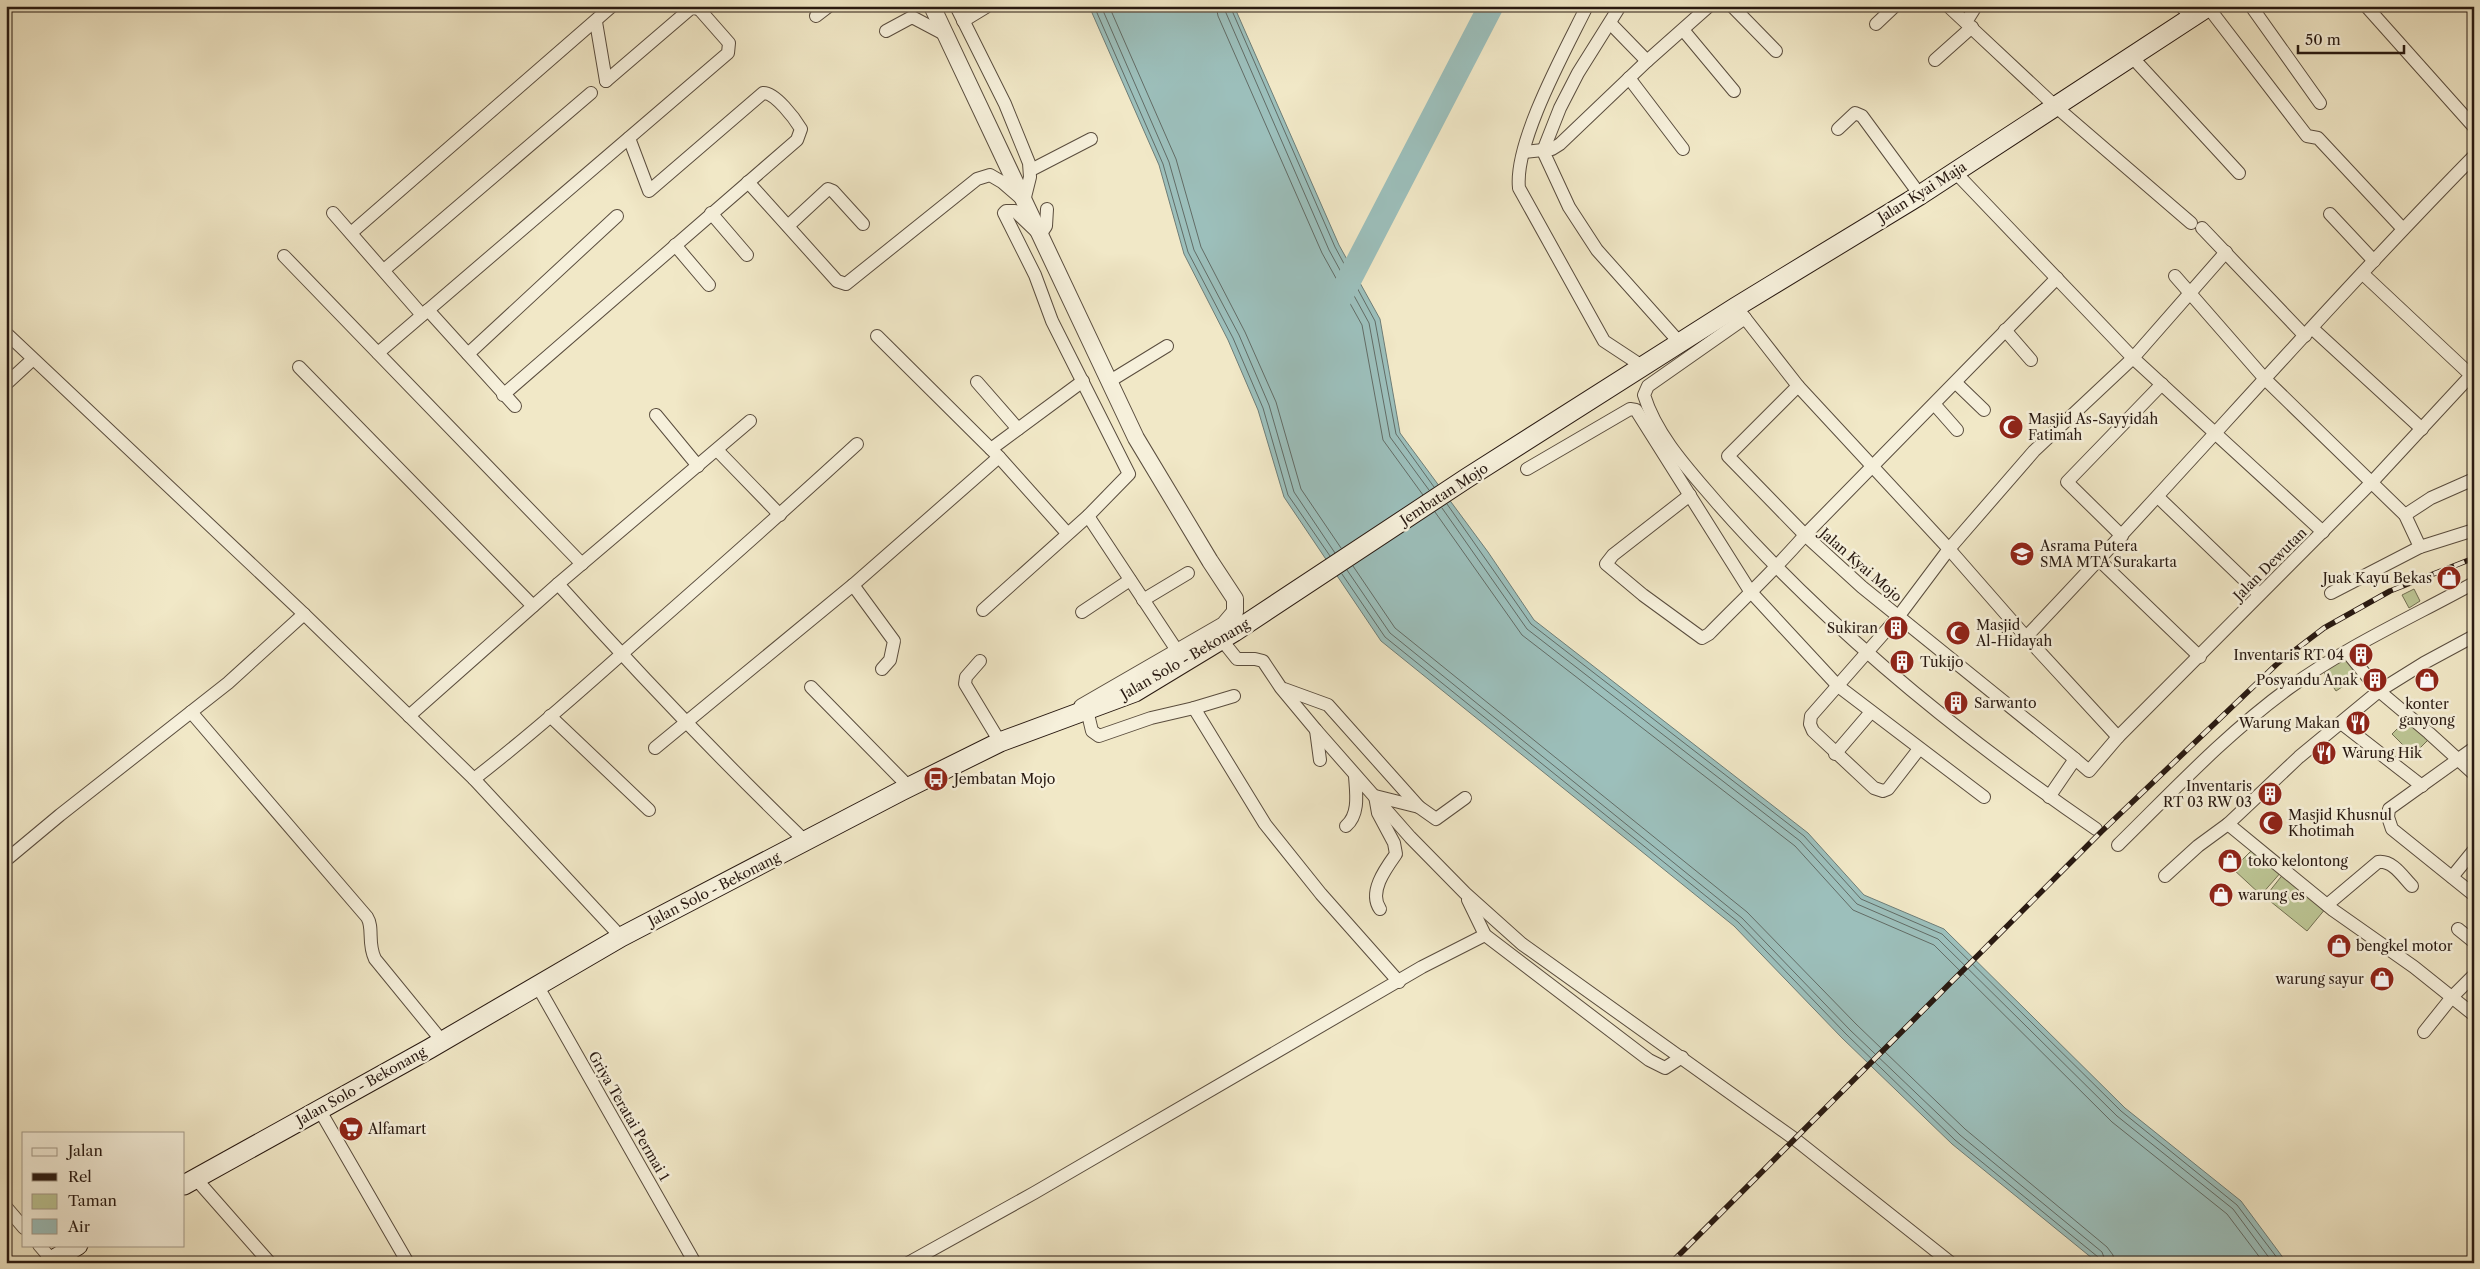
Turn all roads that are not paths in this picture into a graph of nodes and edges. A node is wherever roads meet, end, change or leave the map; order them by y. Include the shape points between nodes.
1 (612, 6) edge
2 (830, 6) edge
3 (932, 6) edge
4 (956, 6) edge
5 (1587, 6) edge
6 (1620, 6) edge
7 (1732, 6) edge
8 (1895, 6) edge
9 (1948, 6) edge
10 (1976, 6) edge
11 (2251, 6) edge
12 (2366, 6) edge
13 (986, 7) edge
14 (1703, 8) edge
15 (2198, 9) edge
16 (816, 16) dead end
17 (943, 21) edge
18 (963, 21) junction
19 (596, 22) junction
20 (1610, 23) junction
21 (1876, 24) dead end
22 (1969, 25) junction
23 (1684, 30) junction
24 (886, 31) dead end
25 (1776, 51) dead end
26 (2132, 57) junction
27 (1935, 60) dead end
28 (1647, 61) junction
29 (1629, 78) junction
30 (1734, 91) dead end
31 (591, 93) dead end
32 (2320, 103) dead end
33 (2055, 106) junction
34 (2474, 127) edge
35 (1838, 128) dead end
36 (629, 138) junction
37 (1091, 139) dead end
38 (1683, 149) dead end
39 (1543, 151) junction
40 (1524, 152) junction
41 (2474, 156) edge
42 (1031, 170) junction
43 (1955, 172) junction
44 (2239, 173) dead end
45 (748, 182) junction
46 (1920, 195) junction
47 (1024, 201) junction
48 (1047, 209) dead end
49 (333, 213) dead end
50 (711, 213) junction
51 (2330, 214) dead end
52 (617, 216) dead end
53 (863, 224) dead end
54 (788, 226) junction
55 (2403, 229) junction
56 (351, 233) junction
57 (1040, 235) junction
58 (675, 245) junction
59 (2226, 252) junction
60 (747, 255) dead end
61 (284, 256) dead end
62 (2374, 261) junction
63 (384, 270) junction
64 (2363, 274) junction
65 (2175, 276) dead end
66 (2057, 278) junction
67 (709, 285) dead end
68 (2189, 294) junction
69 (425, 312) junction
70 (1741, 313) junction
71 (2006, 330) junction
72 (2309, 332) junction
73 (6, 334) edge
74 (877, 336) dead end
75 (1680, 343) junction
76 (1167, 346) dead end
77 (378, 353) junction
78 (468, 354) junction
79 (2133, 358) junction
80 (32, 360) junction
81 (2031, 360) dead end
82 (299, 367) dead end
83 (1638, 370) junction
84 (2473, 375) edge
85 (2265, 380) junction
86 (1110, 381) junction
87 (976, 382) dead end
88 (1083, 382) junction
89 (1956, 383) junction
90 (6, 384) edge
91 (2162, 384) junction
92 (1798, 386) junction
93 (503, 395) junction
94 (1935, 405) junction
95 (514, 406) dead end
96 (1984, 410) dead end
97 (656, 414) dead end
98 (750, 421) dead end
99 (1018, 429) junction
100 (2422, 429) junction
101 (1957, 430) dead end
102 (2215, 435) junction
103 (857, 444) dead end
104 (717, 450) junction
105 (995, 453) junction
106 (698, 466) junction
107 (1873, 466) junction
108 (1527, 469) dead end
109 (2474, 479) edge
110 (2372, 482) junction
111 (1690, 495) junction
112 (2158, 497) junction
113 (780, 514) junction
114 (2405, 515) junction
115 (1088, 516) junction
116 (2474, 530) edge
117 (2323, 532) junction
118 (1067, 533) junction
119 (1805, 535) junction
120 (2122, 536) junction
121 (2420, 546) junction
122 (1949, 549) junction
123 (2099, 560) junction
124 (582, 564) junction
125 (1777, 568) junction
126 (1188, 573) dead end
127 (1130, 580) junction
128 (2474, 583) edge
129 (558, 584) junction
130 (853, 585) junction
131 (1750, 591) junction
132 (2331, 592) dead end
133 (2259, 594) junction
134 (1143, 600) junction
135 (533, 606) junction
136 (983, 610) dead end
137 (1082, 612) dead end
138 (304, 614) junction
139 (1898, 617) junction
140 (1257, 618) joint
141 (2474, 636) edge
142 (2026, 637) junction
143 (1221, 639) junction
144 (1178, 652) junction
145 (1868, 652) junction
146 (2347, 652) junction
147 (621, 654) junction
148 (2200, 657) junction
149 (980, 660) dead end
150 (882, 668) dead end
151 (1838, 686) junction
152 (811, 687) dead end
153 (1282, 688) junction
154 (2379, 691) junction
155 (1234, 696) dead end
156 (1194, 708) junction
157 (1086, 710) junction
158 (191, 712) junction
159 (1871, 712) junction
160 (409, 716) junction
161 (550, 716) junction
162 (1066, 718) junction
163 (687, 720) junction
164 (2341, 723) junction
165 (1316, 730) junction
166 (2118, 737) junction
167 (1000, 742) junction
168 (655, 748) dead end
169 (2474, 748) edge
170 (1918, 749) junction
171 (1835, 754) junction
172 (1320, 760) dead end
173 (2074, 760) junction
174 (2460, 760) junction
175 (2089, 771) joint
176 (2474, 774) edge
177 (1355, 776) junction
178 (474, 779) junction
179 (2422, 786) junction
180 (909, 787) junction
181 (1375, 796) junction
182 (2049, 796) junction
183 (1984, 797) dead end
184 (1464, 798) dead end
185 (1419, 807) junction
186 (649, 810) dead end
187 (2228, 824) junction
188 (1346, 826) dead end
189 (2096, 829) dead end
190 (805, 842) junction
191 (2118, 846) dead end
192 (2474, 850) edge
193 (6, 860) edge
194 (2165, 876) dead end
195 (2452, 877) junction
196 (2412, 886) dead end
197 (1465, 893) junction
198 (2474, 895) edge
199 (2327, 905) junction
200 (1380, 909) dead end
201 (2458, 929) dead end
202 (1485, 935) junction
203 (621, 937) junction
204 (2474, 942) edge
205 (2474, 975) edge
206 (1399, 982) junction
207 (537, 985) junction
208 (2452, 997) junction
209 (2474, 1015) edge
210 (2424, 1032) dead end
211 (442, 1041) junction
212 (1682, 1057) junction
213 (319, 1109) junction
214 (190, 1182) edge
215 (6, 1207) edge
216 (22, 1226) edge
217 (41, 1246) edge
218 (63, 1257) edge
219 (270, 1263) edge
220 (408, 1263) edge
221 (695, 1263) edge
222 (908, 1263) edge
223 (1950, 1263) edge

1 - 19 street
2 - 16 street
3 - 17 street
4 - 18 street
5 - 40 street via 1545,91
6 - 20 street
7 - 25 street
8 - 21 street
9 - 22 street
10 - 22 street
11 - 32 street
12 - 34 street
13 - 18 street
14 - 23 street
15 - 26 main road, Jalan Kyai Maja
15 - 55 street via 2307,136 2318,138
17 - 24 street via 912,17
17 - 47 street
18 - 42 street via 1005,104
19 - 36 street via 606,81 690,9 700,10 729,43 728,53
19 - 56 street
20 - 28 street
20 - 39 street via 1592,47 1560,108
22 - 27 street
22 - 33 street
23 - 28 street
23 - 30 street
26 - 33 main road, Jalan Kyai Maja
26 - 44 street
28 - 29 street
29 - 38 street
29 - 39 street via 1560,144
31 - 63 street
33 - 43 main road, Jalan Kyai Maja
33 - 59 street
35 - 46 street via 1855,113 1862,116
36 - 45 street via 649,192 767,92 801,129 797,140
36 - 69 street
37 - 42 street
39 - 40 street
39 - 75 street via 1569,207 1597,250
40 - 83 street via 1518,179 1524,198 1604,341
41 - 55 street
42 - 47 street
43 - 46 main road, Jalan Kyai Maja
43 - 66 street
45 - 50 street
45 - 54 street
46 - 70 main road, Jalan Kyai Maja
47 - 54 street via 990,175 977,180 846,284 837,281
47 - 57 street
48 - 57 street via 1046,226
49 - 56 street
50 - 58 street
50 - 60 street
51 - 62 street
52 - 78 street
53 - 54 street via 828,189
55 - 62 street
56 - 63 street
57 - 86 street
57 - 88 street via 1015,211 1005,212 1035,275 1052,321
58 - 67 street
58 - 93 street
59 - 68 street, Jalan Kyai Mojo
59 - 72 street
61 - 77 street
62 - 64 street
63 - 69 street
64 - 72 street
64 - 84 street
65 - 68 street
66 - 71 street, Jalan Kyai Mojo
66 - 79 street
68 - 79 street, Jalan Kyai Mojo
68 - 85 street
69 - 77 street
69 - 78 street
70 - 75 main road, Jalan Kyai Maja
70 - 92 street
70 - 125 street via 1648,386 1644,395 1663,435 1684,464
71 - 81 street
71 - 89 street, Jalan Kyai Mojo
72 - 85 street
72 - 100 street
73 - 80 street
74 - 105 street
75 - 83 main road, Jalan Kyai Maja
76 - 86 street
77 - 124 street
78 - 93 street
79 - 91 street
79 - 122 street, Jalan Kyai Mojo via 2034,451
80 - 90 street
80 - 138 street
82 - 135 street
83 - 140 main road, Jembatan Mojo via 1467,478
84 - 100 street, Jalan Dewutan
85 - 102 street
85 - 110 street
86 - 144 street via 1136,438 1235,599 1235,612 1224,625
87 - 99 street
88 - 99 street
88 - 115 street via 1129,474
89 - 94 street, Jalan Kyai Mojo
89 - 96 street
91 - 102 street
91 - 120 street via 2067,482
92 - 107 street
92 - 119 street, Jalan Kyai Mojo via 1728,456
93 - 95 street
94 - 101 street
94 - 107 street, Jalan Kyai Mojo
97 - 106 street
98 - 104 street
99 - 105 street
100 - 110 street, Jalan Dewutan
102 - 112 street
102 - 117 street
103 - 113 street
104 - 106 street
104 - 113 street
105 - 118 street
105 - 130 street
106 - 124 street
107 - 119 street, Jalan Kyai Mojo
107 - 122 street
108 - 111 street via 1633,409
109 - 114 street via 2431,498
110 - 114 street
110 - 117 street, Jalan Dewutan
111 - 131 street
111 - 131 street, Jalan Kyai Mojo via 1613,555 1606,564 1699,638 1709,634
112 - 120 street
112 - 133 street
113 - 147 street
114 - 121 street
115 - 118 street
115 - 127 street
116 - 121 street
117 - 133 street, Jalan Dewutan
118 - 136 street
119 - 125 street, Jalan Kyai Mojo
119 - 139 street, Jalan Kyai Mojo
120 - 123 street
121 - 132 street
122 - 139 street, Jalan Kyai Mojo
122 - 142 street
123 - 142 street
123 - 148 street
124 - 129 street
125 - 131 street, Jalan Kyai Mojo
125 - 145 street
126 - 134 street
127 - 134 street
127 - 137 street
128 - 146 street
129 - 135 street
129 - 147 street
130 - 150 street via 894,641 890,660
130 - 163 street
131 - 151 street
133 - 148 street, Jalan Dewutan
134 - 144 street
135 - 160 street
138 - 158 street
138 - 160 street
139 - 145 street, Jalan Kyai Mojo
139 - 173 street, Jalan Kyai Mojo
140 - 143 main road, Jalan Solo - Bekonang
141 - 154 street
142 - 166 street
143 - 153 street via 1237,658 1263,661
143 - 157 main road, Jalan Solo - Bekonang via 1135,692
144 - 162 street via 1096,697
145 - 151 street, Jalan Kyai Mojo
145 - 182 street via 1888,672
146 - 154 street
146 - 191 street via 2289,688 2224,740
147 - 161 street
147 - 163 street
148 - 166 street, Jalan Dewutan
149 - 167 street via 966,677 965,684
151 - 159 street
151 - 171 street, Jalan Kyai Mojo via 1811,716 1810,724
152 - 180 street
153 - 165 street
153 - 185 street via 1328,705
154 - 164 street
154 - 174 street
155 - 156 street
156 - 157 street via 1151,718 1099,736 1092,731
156 - 206 street via 1265,824 1321,894
157 - 162 main road, Jalan Solo - Bekonang
158 - 193 street
158 - 211 street via 368,917 370,946 376,960
159 - 170 street
159 - 171 street
160 - 178 street
161 - 178 street
161 - 186 street
162 - 167 main road, Jalan Solo - Bekonang
163 - 168 street
163 - 190 street via 737,776
164 - 179 street
164 - 187 street via 2299,757
165 - 172 street
165 - 177 street
166 - 175 street, Jalan Dewutan
167 - 180 main road, Jalan Solo - Bekonang
169 - 174 street
170 - 171 street, Jalan Kyai Mojo via 1888,789 1883,791 1874,788
170 - 183 street
173 - 175 street, Jalan Kyai Mojo
173 - 182 street
174 - 176 street
174 - 179 street
177 - 181 street
177 - 188 street via 1355,811
178 - 203 street
179 - 195 street via 2389,809 2388,817 2392,829
180 - 190 main road, Jalan Solo - Bekonang
181 - 185 street
181 - 197 street
181 - 200 street via 1378,812 1396,854 1386,867 1375,897
182 - 189 street
184 - 185 street via 1436,820
187 - 194 street
187 - 199 street
190 - 203 main road, Jalan Solo - Bekonang
192 - 195 street
195 - 198 street
196 - 199 street via 2390,864 2378,862
197 - 202 street
197 - 212 street via 1522,944
199 - 208 street
201 - 204 street
202 - 206 street
202 - 212 street via 1649,1060 1666,1068
203 - 207 main road, Jalan Solo - Bekonang
205 - 208 street
206 - 222 street
207 - 211 main road, Jalan Solo - Bekonang
207 - 221 street, Griya Teratai Permai 1
208 - 209 street
208 - 210 street
211 - 213 main road, Jalan Solo - Bekonang
212 - 223 street via 1796,1140
213 - 214 main road, Jalan Solo - Bekonang
213 - 220 street
214 - 219 street
215 - 216 street
217 - 218 street

